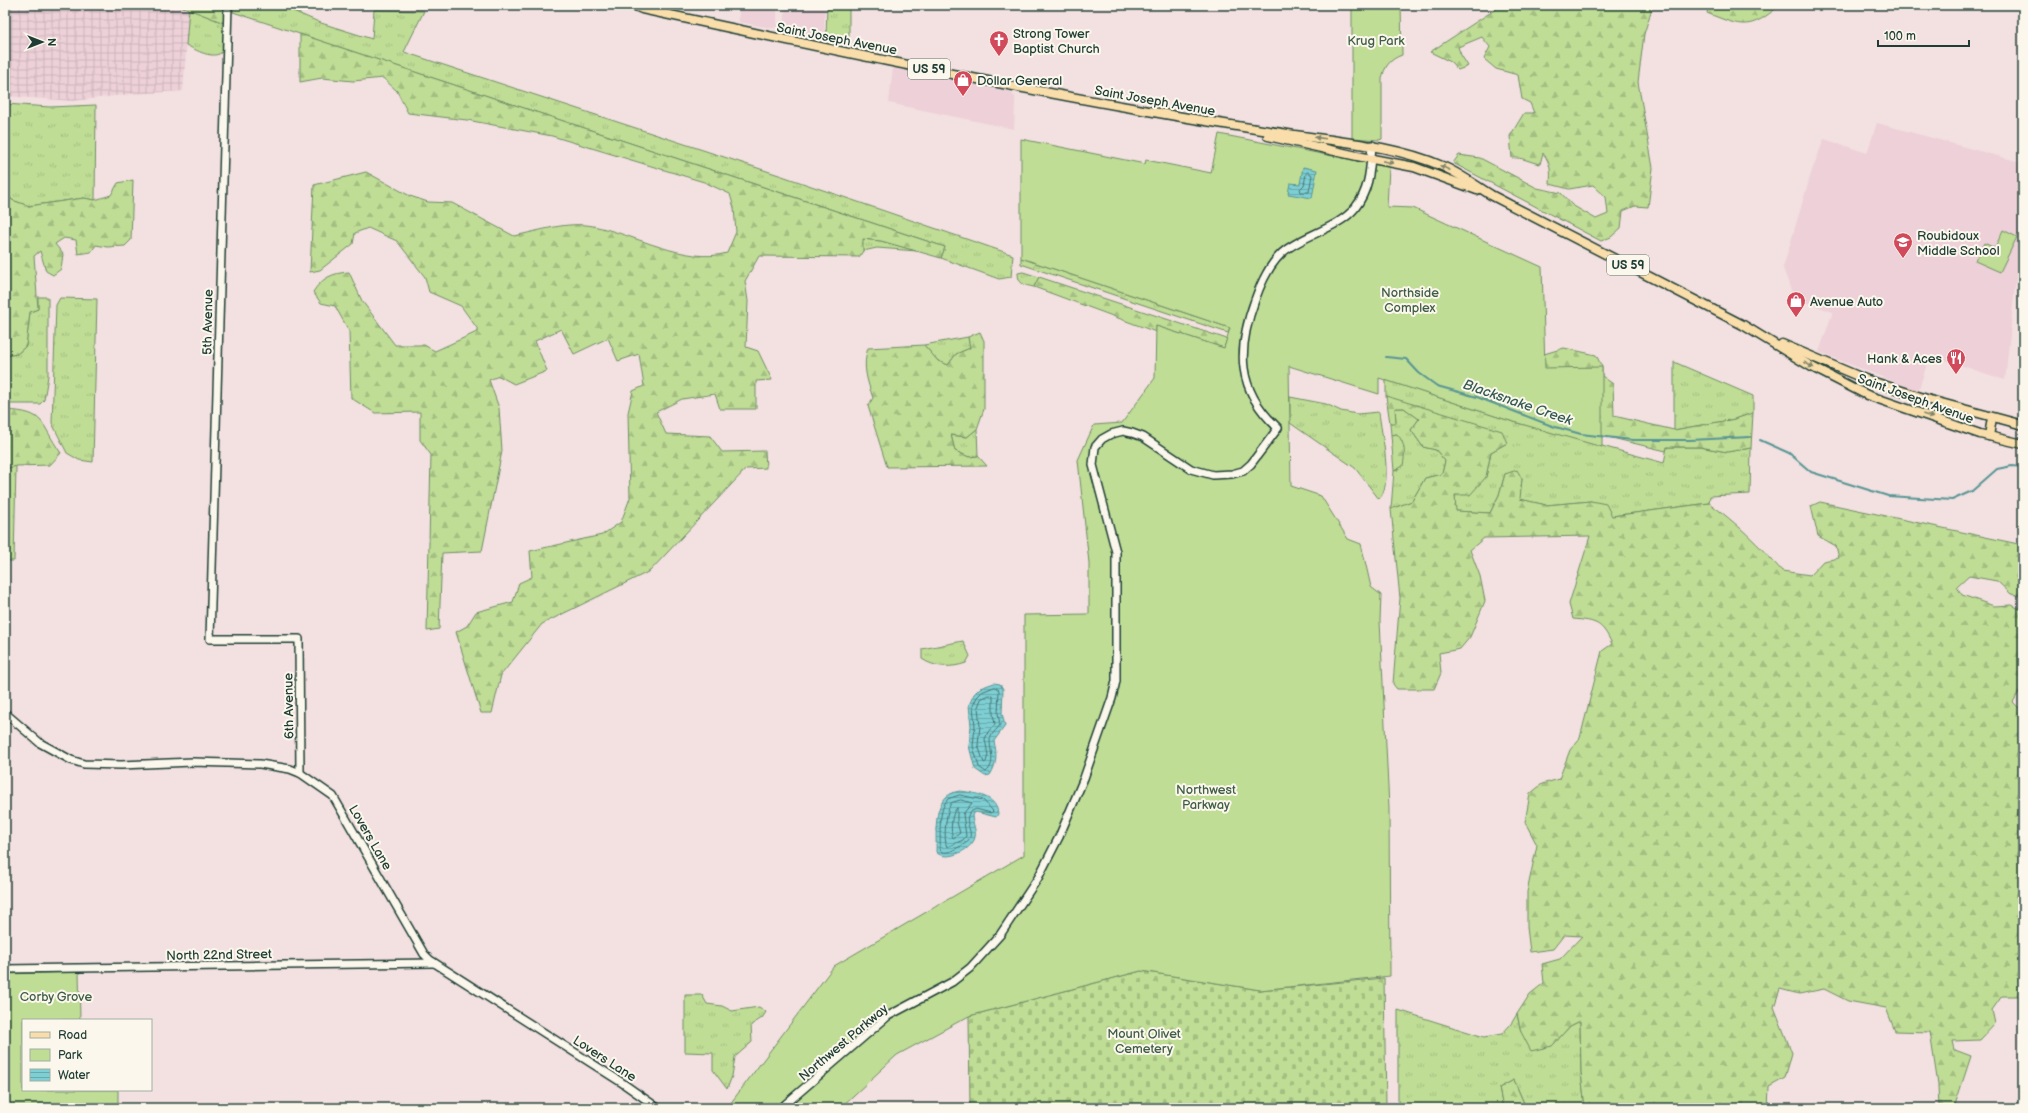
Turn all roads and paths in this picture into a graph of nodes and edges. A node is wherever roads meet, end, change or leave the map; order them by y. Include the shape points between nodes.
1 (228, 5) edge
2 (632, 5) edge
3 (1227, 125) junction
4 (1372, 145) junction
5 (1371, 159) junction
6 (1491, 195) junction
7 (1764, 337) junction
8 (1992, 418) junction
9 (2023, 425) edge
10 (1989, 436) junction
11 (2023, 444) edge
12 (299, 638) joint
13 (5, 713) edge
14 (300, 773) junction
15 (434, 963) junction
16 (5, 969) edge
17 (658, 1108) edge
18 (781, 1108) edge

1 - 12 street, 5th Avenue via 210,639
2 - 3 main road, Saint Joseph Avenue / US 59 via 781,40 1074,98
4 -> 3 main road, Saint Joseph Avenue / US 59
3 - 5 main road, Saint Joseph Avenue / US 59
4 - 5 street
6 -> 4 main road, Saint Joseph Avenue / US 59 via 1443,166
5 -> 6 main road, Saint Joseph Avenue / US 59 via 1414,167
5 - 18 street, Northwest Parkway via 1368,184 1363,198 1353,210 1282,253 1272,264 1259,290 1246,326 1242,357 1251,394 1278,428 1252,464 1243,471 1232,474 1206,473 1181,464 1143,437 1123,431 1102,439 1095,447 1092,464 1116,552 1116,681 1084,778 1059,837 1024,902 1000,935 970,968 952,982 888,1016
6 - 7 main road, Saint Joseph Avenue / US 59
7 - 8 main road, Saint Joseph Avenue / US 59 via 1865,379
7 -> 10 main road, Saint Joseph Avenue / US 59 via 1812,367 1867,395
8 - 9 main road, Saint Joseph Avenue / US 59
8 - 10 main road
10 - 11 main road, Saint Joseph Avenue / US 59
12 - 14 street, 6th Avenue
13 - 14 street, Lovers Lane via 40,743 84,764 260,764
14 - 15 street, Lovers Lane via 333,796 424,954
15 - 16 street, North 22nd Street
15 - 17 street, Lovers Lane

